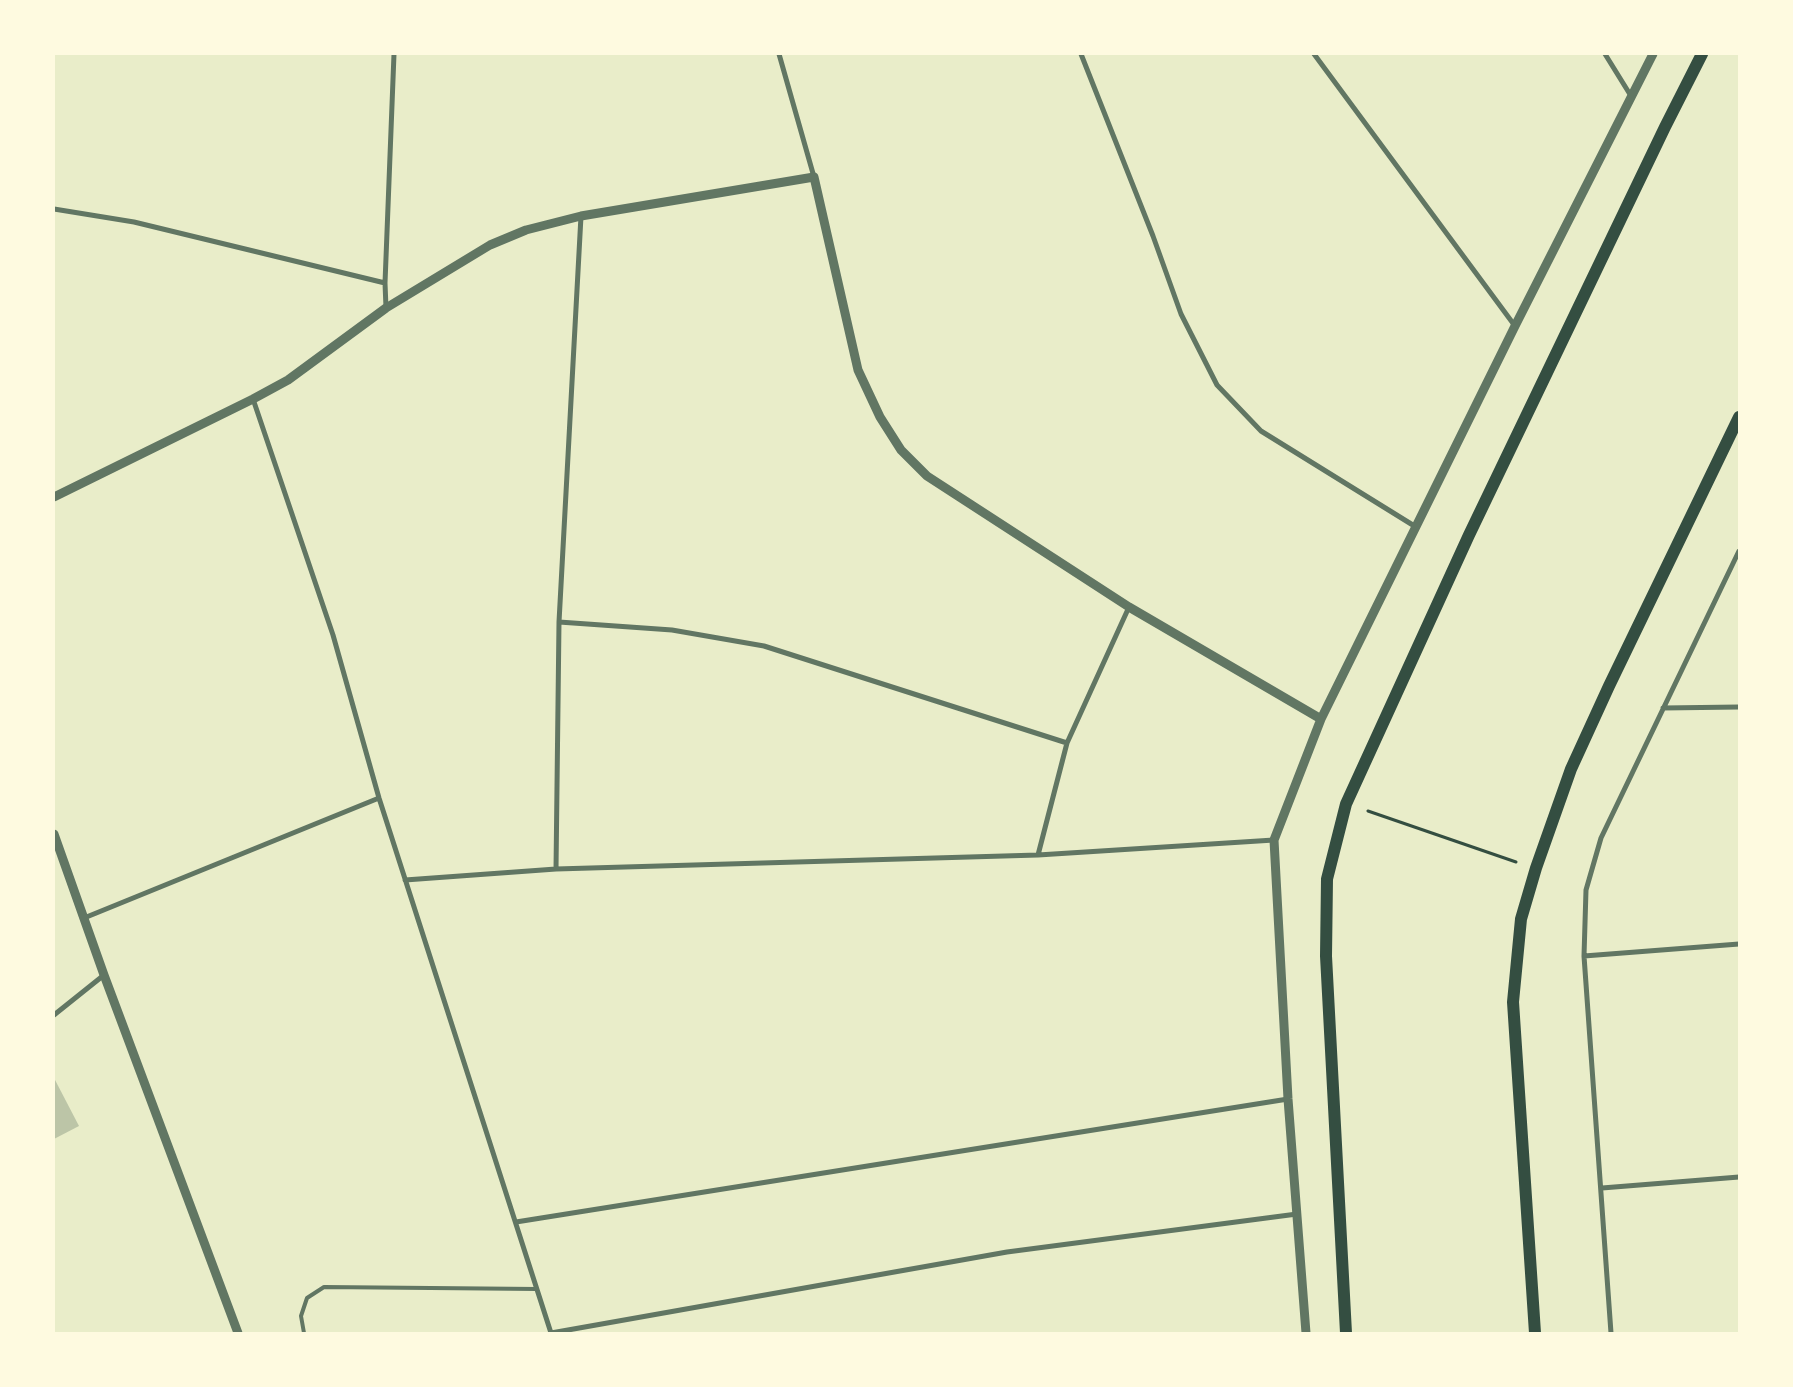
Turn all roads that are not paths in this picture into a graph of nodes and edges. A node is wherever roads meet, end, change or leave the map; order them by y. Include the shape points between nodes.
1 (394, 54) edge
2 (779, 54) edge
3 (1081, 54) edge
4 (1314, 54) edge
5 (1605, 54) edge
6 (1653, 54) edge
7 (1702, 54) edge
8 (1631, 96) junction
9 (814, 177) junction
10 (54, 209) edge
11 (581, 216) junction
12 (385, 283) junction
13 (386, 308) junction
14 (1515, 326) junction
15 (253, 399) junction
16 (1739, 417) edge
17 (54, 497) edge
18 (1416, 527) junction
19 (1739, 552) edge
20 (1129, 607) junction
21 (559, 622) junction
22 (1739, 707) edge
23 (1663, 708) junction
24 (1321, 719) junction
25 (1067, 743) junction
26 (379, 798) junction
27 (54, 834) edge
28 (1274, 840) junction
29 (1038, 855) junction
30 (556, 869) junction
31 (405, 880) junction
32 (84, 918) junction
33 (1739, 944) edge
34 (1584, 956) junction
35 (104, 975) junction
36 (54, 1015) edge
37 (1288, 1099) junction
38 (1739, 1177) edge
39 (1602, 1188) junction
40 (1297, 1214) junction
41 (516, 1222) junction
42 (537, 1289) junction
43 (238, 1333) edge
44 (304, 1333) edge
45 (551, 1333) edge
46 (1306, 1333) edge
47 (1346, 1333) edge
48 (1535, 1333) edge
49 (1611, 1333) edge

1 - 12 street
2 - 9 street
3 - 18 street via 1182,314 1217,385 1261,431
4 - 14 street
5 - 8 street
6 - 8 street
7 - 47 main road via 1469,535 1346,804 1327,879 1326,946
8 - 14 street
9 - 11 street
9 - 20 street via 858,370 880,417 901,450 927,476
10 - 12 street via 134,222
11 - 13 street via 526,230 490,245
11 - 21 street
12 - 13 street
13 - 15 street via 288,380
14 - 18 street
15 - 17 street
15 - 26 street via 333,636
16 - 48 main road via 1571,769 1536,868 1522,919 1513,1002
18 - 24 street
19 - 23 street
20 - 24 street
20 - 25 street
21 - 25 street via 672,630 764,646
21 - 30 street
22 - 23 street
23 - 34 street via 1601,838 1586,890
24 - 28 street
25 - 29 street
26 - 31 street
26 - 32 street
27 - 32 street
28 - 29 street
28 - 37 street
29 - 30 street
30 - 31 street
31 - 41 street
32 - 35 street
33 - 34 street
34 - 39 street
35 - 36 street
35 - 43 street
37 - 40 street
37 - 41 street
38 - 39 street
39 - 49 street
40 - 45 street via 1007,1252
40 - 46 street
41 - 42 street
42 - 44 lane via 324,1287 307,1298 301,1316
42 - 45 street

